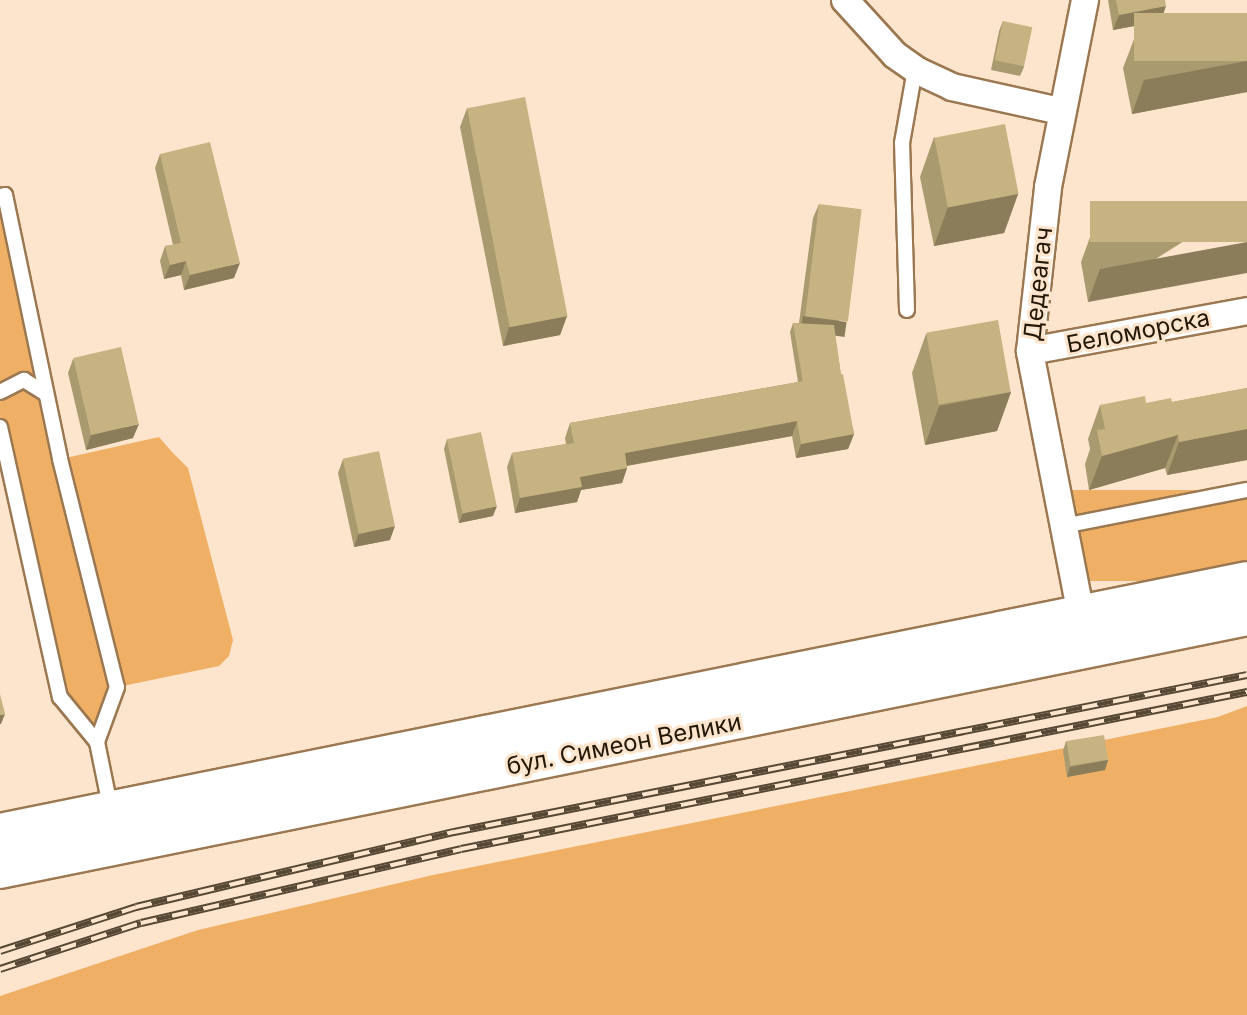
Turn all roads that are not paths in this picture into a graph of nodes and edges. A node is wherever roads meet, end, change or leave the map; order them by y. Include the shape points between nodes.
1 (845, 0) edge
2 (1085, 0) edge
3 (915, 69) junction
4 (1060, 111) junction
5 (0, 196) edge
6 (907, 310) dead end
7 (1247, 311) edge
8 (1030, 351) junction
9 (0, 392) edge
10 (47, 395) junction
11 (0, 428) edge
12 (1247, 490) edge
13 (1063, 526) junction
14 (1247, 581) edge
15 (1247, 616) edge
16 (1084, 632) junction
17 (97, 742) junction
18 (113, 828) junction
19 (0, 833) edge
20 (0, 869) edge

1 - 3 street
2 - 4 street, Дедеагач
3 - 4 street via 952,86
3 - 6 lane via 902,143
4 - 8 street, Дедеагач
5 - 10 lane via 5,195
7 - 8 street, Беломорска
8 - 13 street, Дедеагач
9 - 10 lane via 24,380 37,384
10 - 17 lane via 117,687
11 - 17 lane via 60,697
12 - 13 lane
13 - 16 street, Дедеагач
14 - 16 main road, бул. Симеон Велики
15 - 16 main road, бул. Симеон Велики
16 - 18 main road, бул. Симеон Велики
17 - 18 lane
18 - 19 main road, бул. Симеон Велики
18 - 20 main road, бул. Симеон Велики

